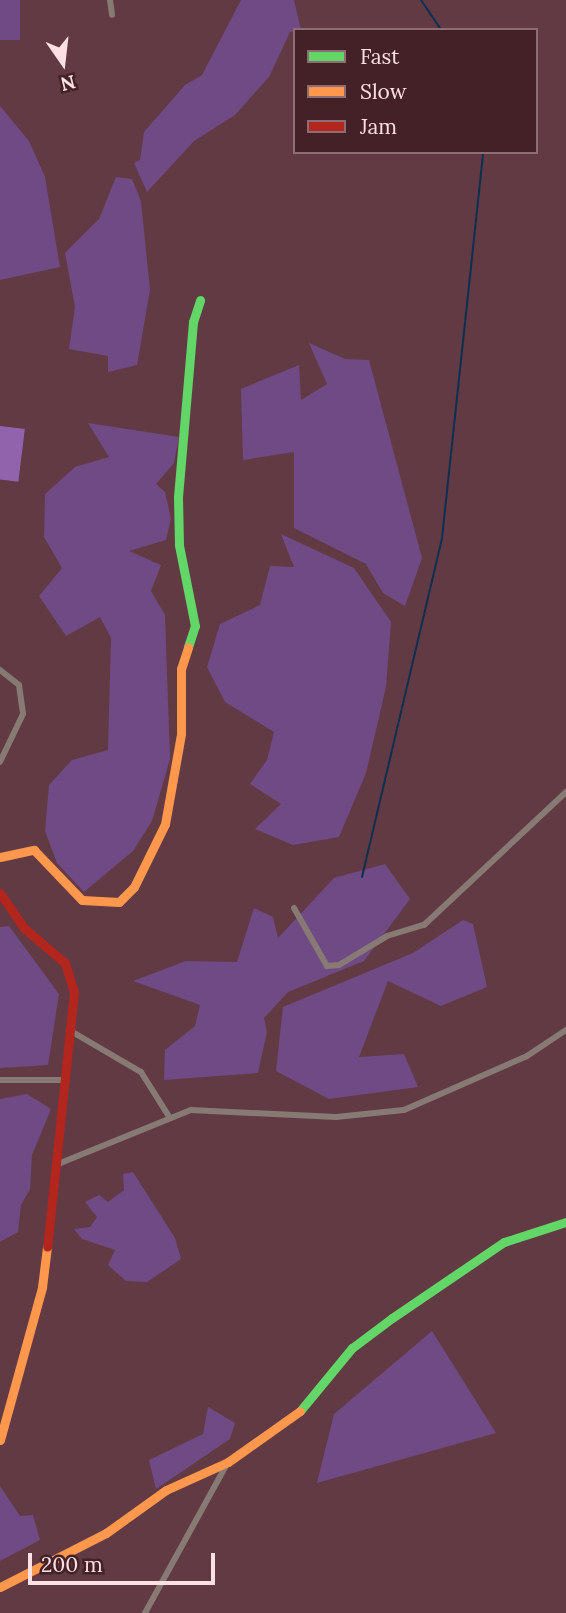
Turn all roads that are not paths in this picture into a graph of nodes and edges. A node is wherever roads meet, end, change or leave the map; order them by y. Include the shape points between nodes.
1 (110, 0) edge
2 (111, 15) dead end
3 (200, 300) dead end
4 (0, 670) edge
5 (0, 762) edge
6 (566, 792) edge
7 (0, 857) edge
8 (0, 893) edge
9 (294, 908) dead end
10 (69, 1030) junction
11 (566, 1030) edge
12 (0, 1080) edge
13 (63, 1080) junction
14 (168, 1115) junction
15 (58, 1164) junction
16 (566, 1222) edge
17 (0, 1405) edge
18 (11, 1411) junction
19 (0, 1440) edge
20 (228, 1462) junction
21 (0, 1587) edge
22 (145, 1613) edge

1 - 2 street
3 - 7 street via 193,322 178,497 180,556 195,626 181,669 181,734 165,824 134,887 119,902 82,901 34,850
4 - 5 street via 19,685 23,714
6 - 9 street via 424,925 387,936 339,965 327,966
8 - 10 street via 24,928 72,976
10 - 13 street
10 - 14 street via 141,1072
11 - 14 street via 527,1056 404,1110 337,1117 191,1111
12 - 13 street
13 - 15 street
14 - 15 street
15 - 18 street via 42,1287
16 - 20 street via 504,1242 391,1318 352,1348 303,1409
17 - 18 street
18 - 19 street
20 - 21 street via 166,1490 124,1522
20 - 22 street

